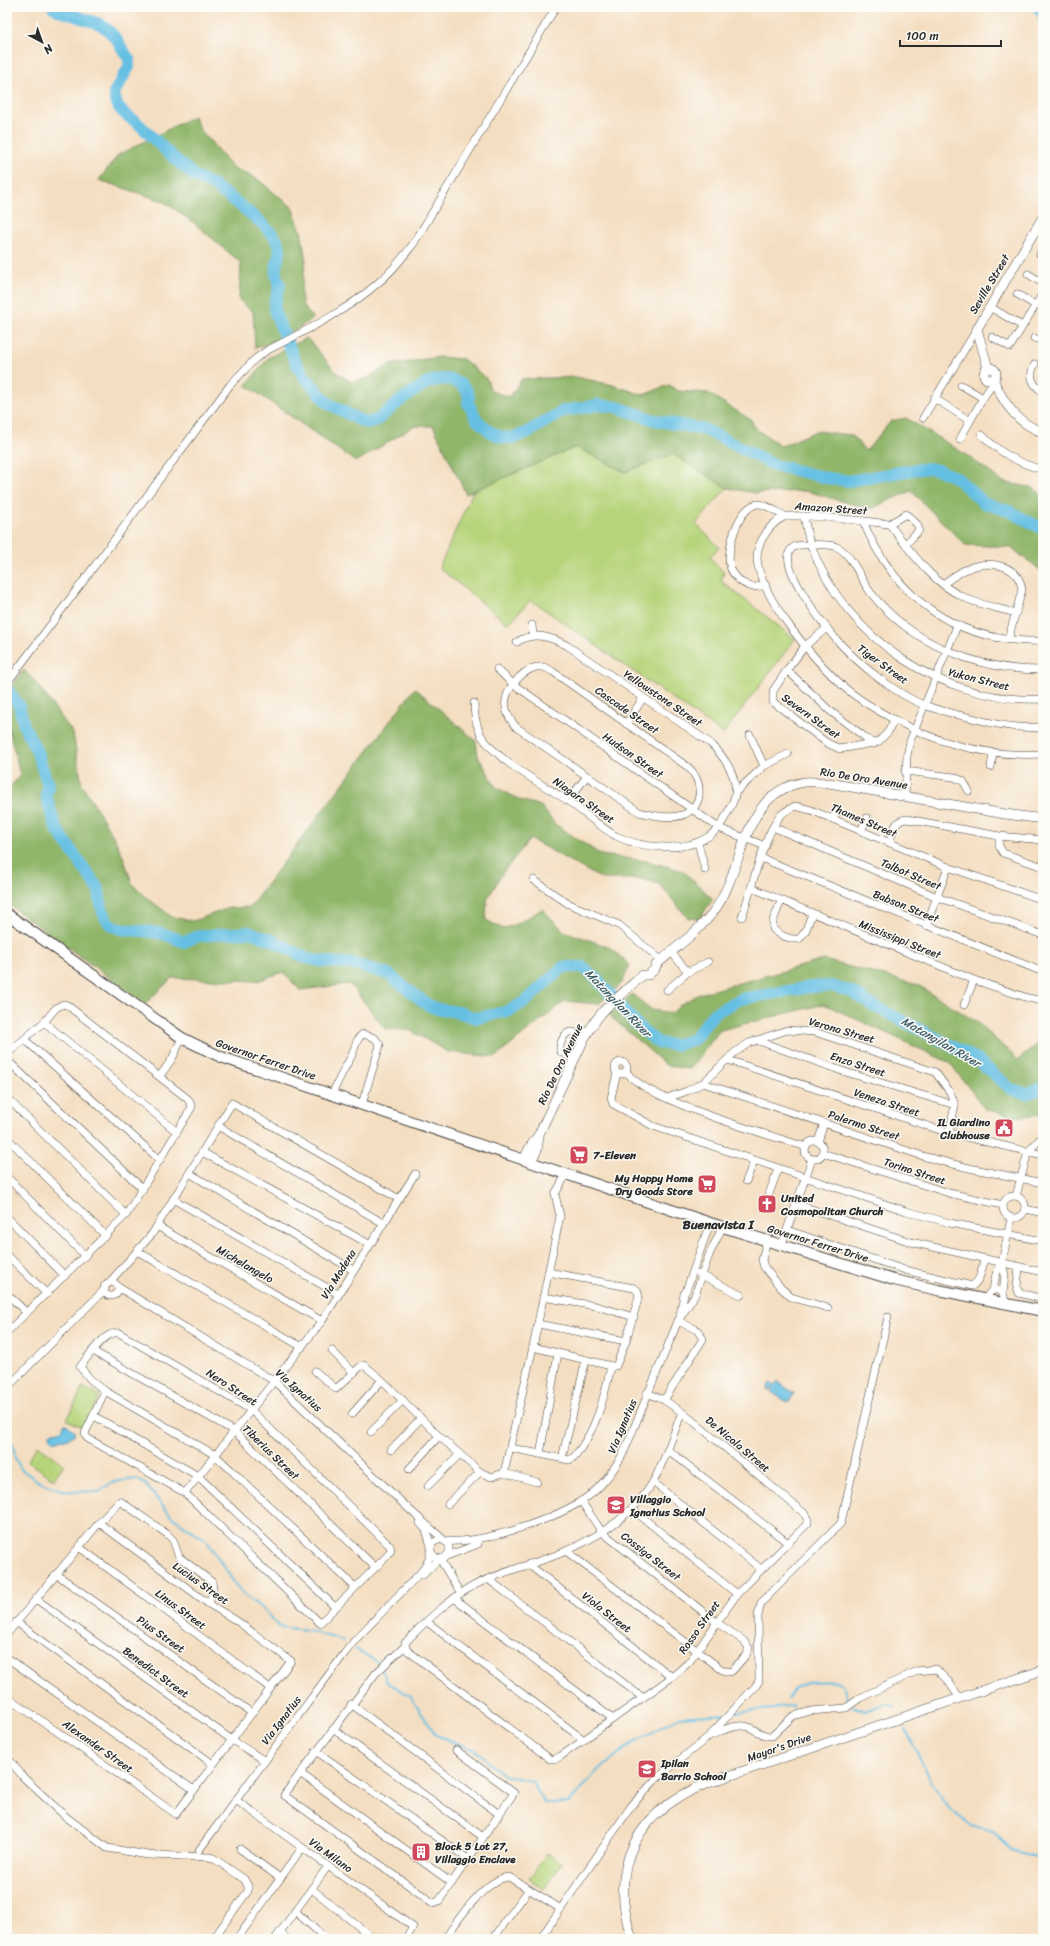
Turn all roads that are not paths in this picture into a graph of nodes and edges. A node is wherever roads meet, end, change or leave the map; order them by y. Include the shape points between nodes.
1 (556, 7) edge
2 (1043, 217) edge
3 (1028, 274) dead end
4 (1043, 284) edge
5 (1043, 293) edge
6 (1017, 294) dead end
7 (1035, 305) junction
8 (990, 307) junction
9 (1022, 326) junction
10 (977, 329) junction
11 (992, 337) dead end
12 (1034, 338) dead end
13 (1043, 341) edge
14 (1035, 364) dead end
15 (993, 380) junction
16 (961, 386) dead end
17 (1043, 392) edge
18 (934, 398) junction
19 (983, 398) junction
20 (923, 418) dead end
21 (970, 420) junction
22 (1043, 432) edge
23 (982, 435) dead end
24 (960, 439) dead end
25 (1043, 470) edge
26 (785, 516) junction
27 (804, 516) junction
28 (863, 521) junction
29 (889, 524) junction
30 (906, 544) junction
31 (810, 545) junction
32 (943, 584) junction
33 (766, 585) junction
34 (1016, 613) junction
35 (532, 626) dead end
36 (957, 626) junction
37 (827, 628) junction
38 (533, 635) junction
39 (1008, 640) junction
40 (1043, 641) edge
41 (517, 642) dead end
42 (805, 646) junction
43 (946, 652) junction
44 (497, 669) dead end
45 (787, 670) junction
46 (1043, 670) edge
47 (936, 679) junction
48 (7, 683) edge
49 (513, 684) junction
50 (643, 698) junction
51 (1043, 699) edge
52 (474, 702) dead end
53 (925, 706) junction
54 (894, 720) junction
55 (626, 724) junction
56 (1043, 727) edge
57 (915, 730) junction
58 (750, 735) dead end
59 (874, 744) junction
60 (993, 753) junction
61 (788, 754) dead end
62 (1043, 754) edge
63 (764, 766) junction
64 (991, 767) dead end
65 (905, 771) junction
66 (587, 776) junction
67 (969, 791) dead end
68 (736, 792) junction
69 (904, 796) junction
70 (568, 801) junction
71 (692, 809) junction
72 (837, 809) dead end
73 (867, 818) dead end
74 (1043, 818) edge
75 (833, 819) junction
76 (774, 827) junction
77 (719, 828) junction
78 (861, 831) junction
79 (999, 836) junction
80 (746, 838) junction
81 (1043, 840) edge
82 (698, 843) junction
83 (890, 843) junction
84 (765, 846) junction
85 (761, 858) junction
86 (948, 867) junction
87 (1043, 867) edge
88 (705, 870) dead end
89 (534, 880) dead end
90 (752, 888) junction
91 (937, 897) junction
92 (1043, 900) edge
93 (781, 901) junction
94 (7, 914) edge
95 (812, 914) junction
96 (742, 917) dead end
97 (926, 926) junction
98 (1043, 935) edge
99 (671, 952) junction
100 (659, 962) junction
101 (708, 962) dead end
102 (688, 972) junction
103 (1043, 972) edge
104 (974, 980) junction
105 (667, 990) dead end
106 (1043, 1001) edge
107 (964, 1005) dead end
108 (44, 1022) junction
109 (585, 1037) junction
110 (182, 1038) junction
111 (24, 1039) junction
112 (756, 1040) junction
113 (7, 1054) edge
114 (7, 1060) edge
115 (574, 1060) junction
116 (728, 1060) junction
117 (626, 1071) junction
118 (617, 1073) junction
119 (160, 1076) junction
120 (703, 1083) junction
121 (332, 1094) junction
122 (7, 1098) edge
123 (667, 1098) junction
124 (362, 1104) junction
125 (955, 1106) junction
126 (824, 1123) junction
127 (218, 1126) junction
128 (177, 1132) junction
129 (949, 1133) junction
130 (1043, 1136) edge
131 (7, 1138) edge
132 (818, 1142) junction
133 (806, 1147) junction
134 (202, 1152) junction
135 (1028, 1152) junction
136 (823, 1153) junction
137 (1043, 1155) edge
138 (812, 1159) junction
139 (160, 1160) junction
140 (528, 1160) junction
141 (754, 1161) junction
142 (778, 1169) junction
143 (562, 1171) junction
144 (189, 1173) junction
145 (415, 1174) dead end
146 (7, 1177) edge
147 (805, 1177) junction
148 (1021, 1178) junction
149 (746, 1181) dead end
150 (1043, 1183) edge
151 (143, 1189) junction
152 (769, 1194) dead end
153 (1016, 1196) junction
154 (173, 1199) junction
155 (399, 1199) junction
156 (796, 1204) junction
157 (1003, 1205) junction
158 (1025, 1210) junction
159 (1043, 1213) edge
160 (126, 1216) junction
161 (7, 1217) edge
162 (1011, 1218) junction
163 (383, 1223) junction
164 (710, 1223) junction
165 (157, 1226) junction
166 (723, 1226) junction
167 (787, 1230) junction
168 (1008, 1234) junction
169 (106, 1236) junction
170 (767, 1239) junction
171 (1043, 1241) edge
172 (369, 1244) junction
173 (782, 1244) junction
174 (137, 1251) junction
175 (700, 1252) junction
176 (7, 1255) edge
177 (709, 1255) junction
178 (85, 1256) junction
179 (984, 1260) junction
180 (1002, 1263) junction
181 (1019, 1267) junction
182 (354, 1270) junction
183 (548, 1272) junction
184 (693, 1272) junction
185 (1043, 1272) edge
186 (702, 1275) junction
187 (65, 1276) junction
188 (111, 1286) junction
189 (993, 1290) junction
190 (1003, 1293) junction
191 (7, 1294) edge
192 (47, 1294) junction
193 (338, 1294) junction
194 (113, 1296) junction
195 (741, 1296) dead end
196 (543, 1297) junction
197 (135, 1298) junction
198 (1043, 1299) edge
199 (986, 1300) junction
200 (1004, 1303) junction
201 (86, 1308) junction
202 (828, 1308) dead end
203 (1043, 1311) edge
204 (27, 1313) junction
205 (634, 1317) junction
206 (888, 1317) dead end
207 (322, 1321) junction
208 (678, 1321) junction
209 (538, 1324) junction
210 (7, 1332) edge
211 (626, 1341) junction
212 (302, 1347) junction
213 (533, 1347) junction
214 (332, 1350) dead end
215 (93, 1351) junction
216 (558, 1353) junction
217 (586, 1360) junction
218 (611, 1366) junction
219 (315, 1371) dead end
220 (354, 1373) junction
221 (382, 1380) junction
222 (274, 1381) junction
223 (7, 1388) edge
224 (105, 1391) junction
225 (647, 1393) junction
226 (403, 1400) junction
227 (664, 1400) junction
228 (251, 1410) junction
229 (682, 1412) junction
230 (352, 1414) dead end
231 (94, 1416) junction
232 (421, 1418) junction
233 (234, 1431) junction
234 (371, 1432) dead end
235 (439, 1436) junction
236 (511, 1448) junction
237 (391, 1450) dead end
238 (668, 1450) junction
239 (460, 1454) junction
240 (540, 1454) junction
241 (215, 1455) junction
242 (562, 1458) junction
243 (409, 1469) dead end
244 (480, 1472) junction
245 (504, 1473) junction
246 (198, 1476) junction
247 (537, 1482) dead end
248 (653, 1482) junction
249 (428, 1486) dead end
250 (184, 1493) junction
251 (581, 1501) junction
252 (448, 1504) dead end
253 (632, 1508) junction
254 (410, 1510) junction
255 (808, 1520) joint
256 (99, 1523) junction
257 (510, 1530) junction
258 (602, 1532) junction
259 (446, 1541) junction
260 (788, 1543) junction
261 (79, 1547) junction
262 (431, 1549) junction
263 (566, 1551) junction
264 (443, 1558) junction
265 (528, 1564) junction
266 (375, 1567) junction
267 (761, 1569) junction
268 (56, 1574) junction
269 (488, 1579) junction
270 (355, 1587) junction
271 (404, 1591) junction
272 (736, 1594) junction
273 (457, 1595) junction
274 (36, 1599) junction
275 (209, 1604) junction
276 (335, 1607) junction
277 (16, 1622) junction
278 (427, 1622) junction
279 (716, 1622) junction
280 (7, 1634) edge
281 (405, 1646) junction
282 (697, 1651) junction
283 (7, 1658) edge
284 (1043, 1670) edge
285 (672, 1677) junction
286 (270, 1688) junction
287 (7, 1697) edge
288 (643, 1698) junction
289 (960, 1698) junction
290 (351, 1704) junction
291 (252, 1712) junction
292 (613, 1719) junction
293 (333, 1729) junction
294 (708, 1736) junction
295 (232, 1740) junction
296 (584, 1740) junction
297 (456, 1750) dead end
298 (316, 1752) junction
299 (7, 1757) edge
300 (265, 1761) junction
301 (213, 1764) junction
302 (300, 1774) junction
303 (194, 1790) junction
304 (236, 1800) junction
305 (499, 1814) junction
306 (483, 1837) junction
307 (302, 1848) junction
308 (240, 1849) dead end
309 (198, 1850) dead end
310 (468, 1859) junction
311 (328, 1866) junction
312 (280, 1878) junction
313 (452, 1883) junction
314 (312, 1888) junction
315 (530, 1889) junction
316 (561, 1909) junction
317 (295, 1911) junction
318 (280, 1932) junction
319 (213, 1939) edge
320 (237, 1939) edge
321 (275, 1939) edge
322 (287, 1939) edge
323 (326, 1939) edge
324 (374, 1939) edge
325 (406, 1939) edge
326 (445, 1939) edge
327 (492, 1939) edge
328 (540, 1939) edge
329 (632, 1939) edge

1 - 48 street via 414,243 380,282 345,308 266,351 230,385
2 - 8 street, Seville Street
3 - 4 street
5 - 7 street
6 - 7 street
7 - 9 street
8 - 9 street
8 - 10 street, Seville Street
9 - 11 street via 1010,347
10 - 15 street, Seville Street via 988,368 996,371
10 - 18 street
12 - 13 street
14 - 17 street via 1031,378
15 - 19 street
15 - 22 street via 1004,401 1016,416
16 - 19 street
18 - 20 street
18 - 21 street
19 - 21 street
21 - 24 street
23 - 25 street via 997,450 1010,458
26 - 27 street, Amazon Street
26 - 33 street, Amazon Street via 768,529 759,548 757,558
26 - 33 street via 762,504 752,507 740,519 731,542 729,562 736,576 749,587
27 - 28 street, Amazon Street
27 - 31 street, Yukon Street
28 - 29 street, Amazon Street
28 - 36 street via 880,557 895,577 926,607
29 - 30 street
29 - 30 street via 906,514 917,524 918,532
30 - 32 street via 924,568
31 - 37 street, Tiger Street via 792,548 787,558 798,584
31 - 43 street via 834,546 841,550 864,586 894,618
31 - 47 street, Yukon Street via 831,586 853,616 896,656
32 - 34 street via 973,602
32 - 34 street via 968,568 992,564 1011,569 1021,582 1022,590
33 - 42 street, Amazon Street via 787,622
34 - 39 street
35 - 38 street
36 - 39 street
36 - 43 street
37 - 42 street, Severn Street
37 - 53 street, Tiger Street via 860,664 881,680
38 - 41 street
38 - 50 street, Yellowstone Street via 546,636 568,646
39 - 40 street
42 - 45 street, Severn Street
42 - 54 street, Amazon Street via 846,688
43 - 46 street via 992,665 1022,670
43 - 47 street
44 - 49 street, Hudson Street
45 - 59 street via 829,710
45 - 59 street, Severn Street via 773,691 772,698 776,705 833,747
47 - 51 street, Yukon Street via 1000,698
47 - 53 street
49 - 55 street, Cascade Street via 527,670 544,667
49 - 66 street, Cascade Street via 504,699 505,708 512,722
49 - 71 street, Hudson Street
50 - 55 street
50 - 68 street, Yellowstone Street via 720,752 731,772
52 - 70 street, Niagara Street via 476,723 481,734 508,765
53 - 56 street, Tiger Street via 988,722
53 - 57 street
54 - 57 street, Amazon Street
54 - 59 street via 882,740
55 - 71 street, Cascade Street via 696,774 700,794
57 - 60 street, Amazon Street via 954,745
57 - 65 street via 910,741
58 - 63 street
60 - 62 street, Amazon Street
60 - 64 street
61 - 63 street
63 - 68 street
65 - 67 street via 954,777 963,781
65 - 69 street
66 - 70 street
66 - 71 street via 639,812 673,816
68 - 77 street
69 - 74 street, Rio De Oro Avenue
69 - 80 street, Rio De Oro Avenue via 829,783 805,782 782,789 766,801 752,820
70 - 82 street, Niagara Street via 616,835 626,839 668,847
71 - 77 street, Hudson Street
72 - 75 street
73 - 78 street
75 - 76 street, Thames Street via 795,806 780,816
75 - 78 street, Thames Street
76 - 84 street, Thames Street
76 - 91 street, Talbot Street
77 - 80 street, Hudson Street
77 - 82 street, Niagara Street
78 - 83 street, Thames Street
79 - 81 street
79 - 83 street via 902,819 895,825
79 - 87 street via 999,846 1003,853
80 - 84 street, Hudson Street
80 - 99 street, Rio De Oro Avenue via 716,907 707,919
82 - 88 street
83 - 86 street, Thames Street
84 - 85 street, Thames Street
85 - 90 street, Thames Street
85 - 97 street, Babson Street
86 - 91 street
86 - 92 street, Thames Street
89 - 100 street via 567,903 619,925
90 - 93 street, Mississippi Street
90 - 96 street, Thames Street
91 - 97 street
91 - 98 street, Talbot Street
93 - 95 street, Mississippi Street
93 - 95 street via 773,921 773,928 780,934 799,939
94 - 110 main road, Governor Ferrer Drive
95 - 104 street, Mississippi Street
97 - 103 street, Babson Street
99 - 100 street, Rio De Oro Avenue
99 - 102 street
100 - 109 street, Rio De Oro Avenue via 652,972 643,975 604,1010
101 - 102 street
102 - 105 street
104 - 106 street, Mississippi Street
104 - 107 street
108 - 111 street
108 - 119 street via 56,1008 63,1004 67,1005
108 - 128 street
109 - 115 street, Rio De Oro Avenue
109 - 115 street via 568,1032 562,1040 560,1051
110 - 119 street via 172,1060
110 - 121 main road, Governor Ferrer Drive via 221,1057
111 - 113 street
111 - 139 street
112 - 116 street, Verona Street via 741,1047
112 - 125 street, Enzo Street via 842,1071
112 - 125 street, Verona Street via 787,1030 815,1032 932,1070 946,1085
114 - 151 street
115 - 140 street, Rio De Oro Avenue via 539,1134 530,1147
116 - 120 street, Verona Street
116 - 129 street, Veneza Street
117 - 118 street via 622,1074
117 - 118 street via 625,1064 620,1062 616,1065
117 - 123 street via 638,1085
118 - 141 street via 611,1098 614,1106 653,1126
119 - 128 street via 191,1104 191,1110
120 - 123 street, Verona Street
120 - 126 street, Palermo Street
121 - 124 main road, Governor Ferrer Drive
121 - 124 street via 358,1040 363,1034 370,1036 380,1044
122 - 160 street
123 - 133 street via 686,1107
124 - 140 main road, Governor Ferrer Drive
125 - 129 street
126 - 132 street
126 - 148 street, Palermo Street via 926,1157
127 - 134 street
127 - 155 street via 232,1104
127 - 163 street
128 - 139 street
129 - 135 street, Veneza Street
130 - 135 street
131 - 169 street
132 - 133 street via 811,1142
132 - 136 street via 823,1148
133 - 138 street via 806,1154
134 - 144 street
134 - 172 street
135 - 137 street, Veneza Street
135 - 148 street
136 - 138 street
136 - 157 street, Torino Street via 949,1193
138 - 147 street
139 - 151 street
140 - 143 main road, Governor Ferrer Drive
141 - 142 street
141 - 149 street
142 - 147 street
142 - 152 street
143 - 164 main road, Governor Ferrer Drive
143 - 183 street via 556,1194 560,1216
144 - 154 street
144 - 182 street
145 - 155 street, Via Modena
146 - 178 street
147 - 156 street
147 - 168 street via 906,1211 950,1223
148 - 150 street, Palermo Street
148 - 153 street
151 - 160 street
153 - 157 street via 1007,1198
153 - 158 street via 1024,1200
154 - 165 street
154 - 193 street
155 - 163 street, Via Modena
156 - 167 street
156 - 179 street via 911,1242
157 - 162 street via 1004,1213
158 - 159 street
158 - 162 street via 1020,1217
160 - 169 street
161 - 187 street
162 - 168 street
163 - 172 street, Via Modena
164 - 166 main road, Governor Ferrer Drive
164 - 175 street, Via Ignatius
165 - 174 street
165 - 207 street, Michelangelo
166 - 170 main road, Governor Ferrer Drive
166 - 177 street, Via Ignatius
167 - 173 street
167 - 179 street via 905,1270 972,1286 980,1278
168 - 171 street
168 - 180 street
169 - 178 street
170 - 173 main road, Governor Ferrer Drive
170 - 202 street via 762,1260 764,1267 781,1288 791,1297
172 - 182 street, Via Modena
173 - 199 main road, Governor Ferrer Drive via 894,1280
174 - 188 street via 117,1272
174 - 212 street
175 - 177 street
175 - 184 street, Via Ignatius
176 - 192 street
177 - 186 street, Via Ignatius
178 - 187 street
179 - 180 street
180 - 181 street
180 - 189 street via 996,1274
180 - 190 street via 1005,1275
181 - 185 street
181 - 198 street via 1016,1287 1019,1293
182 - 193 street, Via Modena
183 - 196 street
183 - 205 street via 634,1288 639,1296
184 - 186 street
184 - 208 street, Via Ignatius
186 - 195 street
186 - 208 street, Via Ignatius via 694,1296
187 - 192 street
188 - 194 street via 118,1292
188 - 194 street via 106,1294
188 - 197 street, Via Ignatius
188 - 201 street
189 - 190 street
189 - 199 street
190 - 200 street
191 - 204 street
192 - 204 street
193 - 207 street, Via Modena
194 - 197 street, Via Ignatius
194 - 201 street
196 - 205 street via 596,1306
196 - 209 street
197 - 222 street, Via Ignatius
199 - 200 main road, Governor Ferrer Drive
200 - 203 main road, Governor Ferrer Drive
201 - 223 street
204 - 210 street
205 - 211 street
206 - 294 street via 841,1523 761,1603 758,1616 759,1681
207 - 212 street, Via Modena
208 - 225 street, Via Ignatius
208 - 227 street via 697,1330 703,1339
209 - 211 street
209 - 213 street
211 - 218 street via 617,1364
212 - 222 street, Via Modena
213 - 216 street
213 - 236 street
214 - 220 street
215 - 224 street, Nero Street via 80,1367 92,1382
215 - 228 street, Nero Street via 110,1333 119,1333
215 - 233 street, Tiberius Street
216 - 217 street
216 - 240 street
217 - 218 street
217 - 242 street
218 - 242 street via 597,1420 574,1457 569,1460
219 - 220 street via 336,1389
220 - 221 street via 364,1365
221 - 226 street
221 - 230 street
222 - 228 street, Via Modena
222 - 254 street, Via Ignatius
224 - 231 street
224 - 241 street
225 - 227 street, De Nicola Street
225 - 251 street, Via Ignatius via 618,1464 596,1489
226 - 232 street
226 - 234 street
227 - 229 street, De Nicola Street
228 - 233 street, Via Modena
228 - 266 street, Nero Street via 388,1543 391,1550
229 - 238 street
229 - 255 street, De Nicola Street via 804,1513
231 - 246 street
231 - 250 street via 85,1434 87,1438
232 - 235 street
232 - 237 street
233 - 241 street, Via Modena
233 - 266 street, Tiberius Street
235 - 239 street
235 - 243 street
236 - 240 street
236 - 245 street
238 - 248 street
238 - 260 street
239 - 244 street
239 - 249 street
240 - 242 street
241 - 246 street, Via Modena
241 - 270 street
244 - 245 street via 490,1477
244 - 252 street
245 - 247 street
246 - 250 street, Via Modena
246 - 276 street
248 - 253 street
248 - 267 street
250 - 276 street via 320,1623
251 - 257 street, Via Ignatius via 533,1523
251 - 258 street, Cossiga Street
253 - 258 street
253 - 272 street
254 - 259 street, Via Ignatius
254 - 262 street, Via Ignatius via 426,1530
255 - 260 street, Rosso Street via 806,1526
256 - 261 street
256 - 275 street, Lucius Street
256 - 275 street via 120,1501 168,1534 179,1557 212,1582 213,1590
257 - 259 street, Via Ignatius via 469,1542
257 - 264 street, Via Ignatius
258 - 263 street
258 - 279 street, Cossiga Street
259 - 262 street via 435,1541
259 - 264 street via 450,1550
260 - 267 street, Rosso Street
261 - 268 street
261 - 286 street, Linus Street
262 - 264 street via 434,1556
262 - 271 street, Via Ignatius via 426,1565
263 - 265 street
263 - 282 street
264 - 271 street, Via Ignatius
264 - 273 street
265 - 269 street
265 - 285 street, Viola Street
266 - 270 street
267 - 272 street, Rosso Street
268 - 274 street
268 - 291 street, Pius Street
269 - 273 street
269 - 288 street
270 - 276 street
271 - 300 street, Via Ignatius via 355,1640
272 - 279 street, Rosso Street
273 - 278 street
273 - 292 street
274 - 277 street
274 - 295 street, Benedict Street
275 - 286 street, Lucius Street via 238,1621 291,1660
277 - 280 street
277 - 301 street
278 - 281 street via 408,1639
278 - 296 street
279 - 282 street, Rosso Street
279 - 282 street, Cossiga Street via 746,1643 746,1655 728,1672
281 - 290 street via 376,1672
281 - 296 street, Rosso Street via 408,1651 550,1759 555,1759
282 - 285 street, Rosso Street
283 - 303 street
284 - 289 street, Mayor's Drive
285 - 288 street, Rosso Street
286 - 291 street
287 - 303 street, Alexander Street via 176,1814
288 - 292 street, Rosso Street
289 - 294 street via 936,1669 922,1670 860,1698 846,1708 811,1711 793,1716 772,1736 741,1726
289 - 329 street, Mayor's Drive via 711,1782 667,1804 652,1818 638,1837 625,1872 623,1902
290 - 293 street
290 - 305 street
291 - 295 street
292 - 296 street, Rosso Street
293 - 298 street
293 - 306 street
294 - 316 street via 656,1779 632,1805
295 - 300 street, Benedict Street
295 - 301 street
297 - 305 street via 514,1792
298 - 302 street
298 - 310 street
299 - 319 street via 24,1778 65,1816 107,1848 148,1855 209,1857 244,1879 248,1891
300 - 304 street, Via Ignatius
301 - 303 street
302 - 313 street
302 - 313 street via 284,1795 420,1894 433,1903 439,1901
304 - 307 street, Via Milano
304 - 309 street, Via Ignatius
305 - 306 street
306 - 310 street
307 - 311 street, Via Milano
307 - 312 street
308 - 312 street
310 - 313 street
311 - 314 street
311 - 325 street, Via Milano via 413,1927
312 - 320 street
314 - 317 street
314 - 324 street
315 - 316 street
315 - 326 street via 508,1877 493,1883 466,1908
315 - 327 street
316 - 328 street
317 - 318 street
317 - 323 street
318 - 321 street
318 - 322 street

